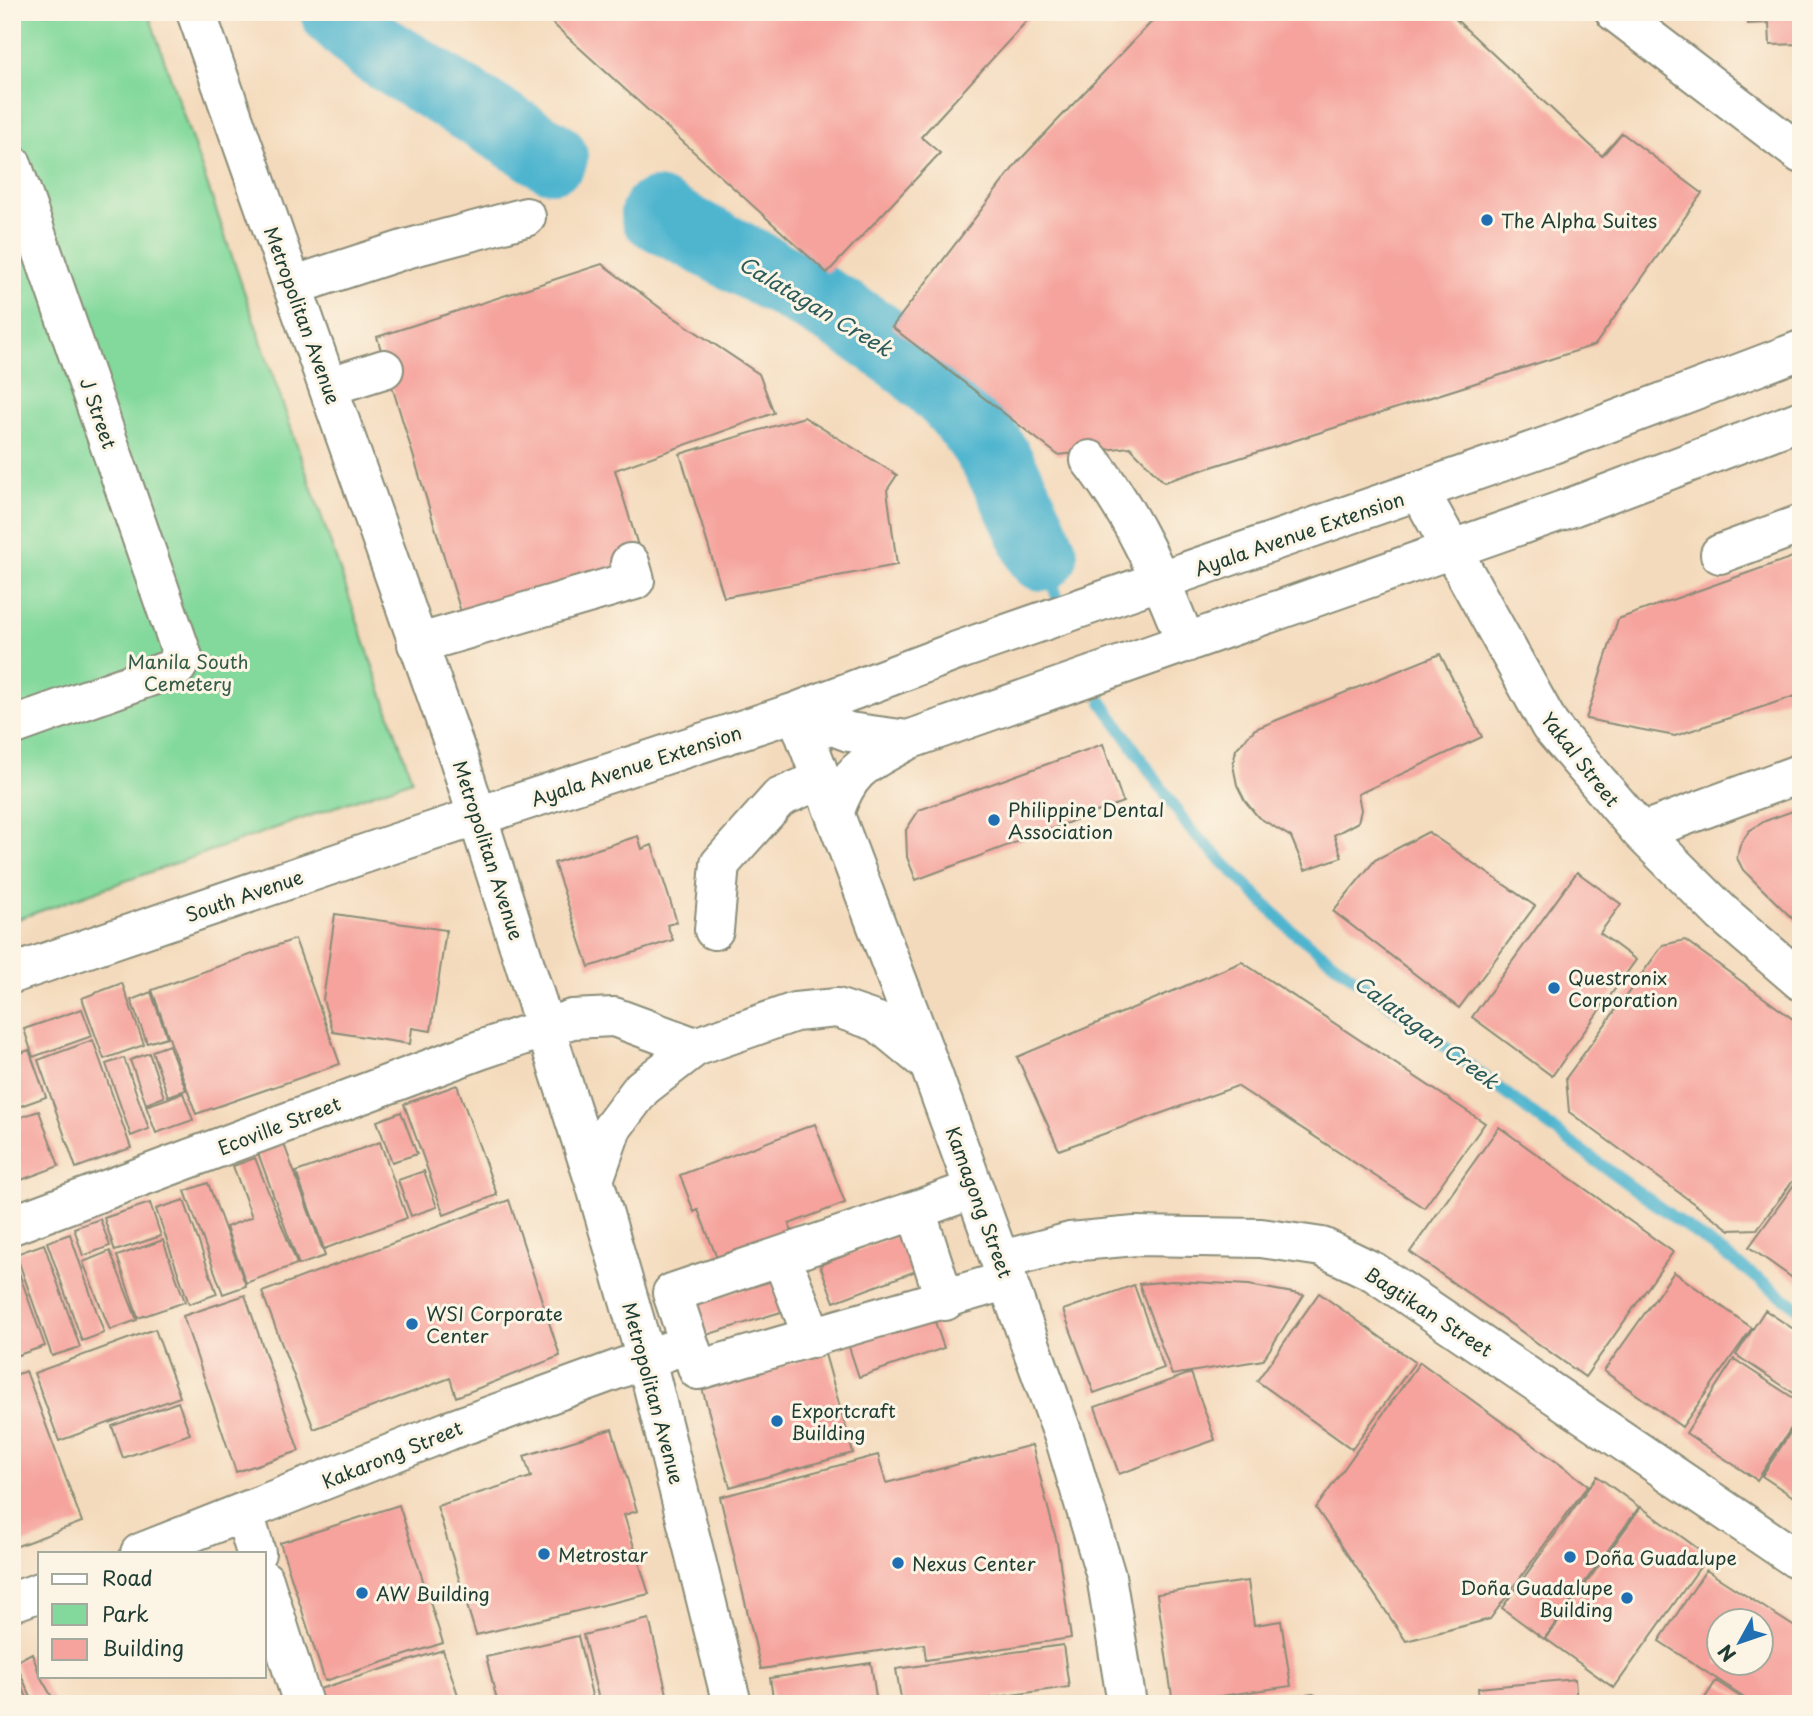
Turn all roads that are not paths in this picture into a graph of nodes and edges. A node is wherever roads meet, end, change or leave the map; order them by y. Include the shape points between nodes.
1 (196, 12) edge
2 (1615, 12) edge
3 (1801, 154) edge
4 (12, 164) edge
5 (526, 217) dead end
6 (292, 286) junction
7 (1799, 347) edge
8 (384, 369) dead end
9 (330, 386) junction
10 (1801, 420) edge
11 (1090, 460) dead end
12 (1420, 492) junction
13 (1801, 524) edge
14 (1451, 550) junction
15 (1720, 554) dead end
16 (630, 563) dead end
17 (1161, 580) junction
18 (1186, 643) junction
19 (417, 645) junction
20 (796, 712) junction
21 (12, 726) edge
22 (908, 740) junction
23 (1801, 773) edge
24 (829, 795) junction
25 (476, 818) junction
26 (1641, 832) junction
27 (714, 930) dead end
28 (12, 974) edge
29 (1801, 981) edge
30 (546, 1028) junction
31 (695, 1047) junction
32 (929, 1064) junction
33 (594, 1180) junction
34 (974, 1189) junction
35 (916, 1210) junction
36 (12, 1225) edge
37 (781, 1256) junction
38 (1005, 1270) junction
39 (945, 1301) junction
40 (813, 1338) junction
41 (689, 1343) junction
42 (646, 1359) junction
43 (244, 1513) junction
44 (143, 1552) edge
45 (256, 1552) edge
46 (1801, 1562) edge
47 (266, 1586) edge
48 (38, 1593) edge
49 (12, 1602) edge
50 (303, 1704) edge
51 (732, 1704) edge
52 (1127, 1704) edge

1 - 6 street, Metropolitan Avenue
2 - 3 street
4 - 21 street, J Street via 183,654 182,662 166,671
5 - 6 street
6 - 9 street, Metropolitan Avenue
7 - 12 street, Ayala Avenue Extension
8 - 9 street
9 - 19 street, Metropolitan Avenue
10 - 14 street
11 - 17 street via 1130,516
12 - 14 street, Yakal Street
12 - 17 street, Ayala Avenue Extension
13 - 15 street
14 - 18 street
14 - 26 street, Yakal Street via 1550,726
16 - 19 street via 635,580
17 - 18 street
17 - 20 street, Ayala Avenue Extension
18 - 22 street
19 - 25 street, Metropolitan Avenue
20 - 22 street via 849,732
20 - 24 street, Kamagong Street
20 - 25 street, Ayala Avenue Extension
22 - 24 street via 859,767
23 - 26 street
24 - 27 street via 779,798 720,864
24 - 32 street, Kamagong Street
25 - 28 street, South Avenue
25 - 30 street, Metropolitan Avenue
26 - 29 street, Yakal Street via 1722,913
30 - 31 street, Ecoville Street via 572,1019 614,1017
30 - 33 street, Metropolitan Avenue
30 - 36 street, Ecoville Street
31 - 32 street via 795,1012 837,1009 877,1021
31 - 33 street via 642,1088 612,1129
32 - 34 street, Kamagong Street
33 - 42 street, Metropolitan Avenue
34 - 35 street
34 - 38 street, Kamagong Street
35 - 37 street
35 - 39 street
37 - 40 street
37 - 41 street via 672,1293
38 - 39 street, Bagtikan Street
38 - 46 street, Bagtikan Street via 1070,1242 1135,1236 1261,1238 1322,1247 1374,1272
38 - 52 street, Kamagong Street via 1090,1517 1106,1576
39 - 40 street, Bagtikan Street
40 - 41 street, Bagtikan Street via 698,1370
41 - 42 street, Kakarong Street
42 - 43 street, Kakarong Street
42 - 51 street, Metropolitan Avenue
43 - 44 street, Kakarong Street
43 - 45 street
47 - 50 street
48 - 49 street

